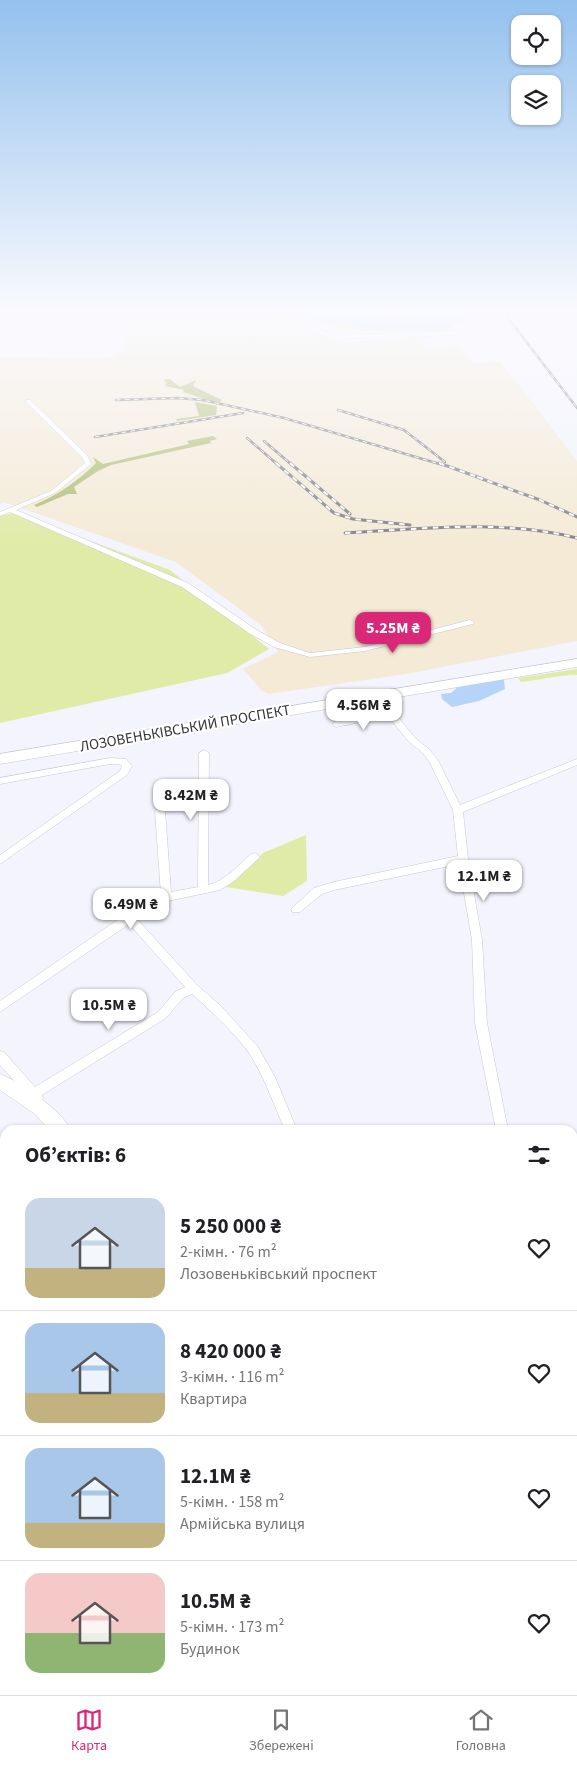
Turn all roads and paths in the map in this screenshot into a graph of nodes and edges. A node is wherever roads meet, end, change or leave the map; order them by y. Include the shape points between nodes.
1 (28, 401) dead end
2 (3, 511) edge
3 (470, 622) dead end
4 (577, 663) edge
5 (336, 724) dead end
6 (204, 753) dead end
7 (0, 759) edge
8 (576, 764) edge
9 (0, 781) edge
10 (458, 810) junction
11 (160, 811) dead end
12 (255, 857) dead end
13 (463, 859) junction
14 (0, 860) edge
15 (203, 889) junction
16 (166, 897) junction
17 (296, 909) dead end
18 (128, 916) junction
19 (193, 988) junction
20 (0, 1007) edge
21 (0, 1056) edge
22 (0, 1081) edge
23 (38, 1101) junction
24 (58, 1125) edge
25 (289, 1125) edge
26 (501, 1125) edge

1 - 2 street via 88,460 80,472 53,492
2 - 3 street via 185,585 252,631 277,644 310,654 365,649
4 - 7 highway, ЛОЗОВЕНЬКІВСЬКИЙ ПРОСПЕКТ
5 - 10 street via 387,714 434,762
6 - 15 street
8 - 10 street
9 - 14 street via 110,761 123,761 127,766 124,773
10 - 13 street
11 - 16 street
12 - 15 street via 216,888
13 - 17 street via 334,886 318,891
13 - 26 street via 477,940 481,1024
15 - 16 street
16 - 18 street
18 - 19 street
18 - 20 street
19 - 23 street via 179,995 162,1015
19 - 25 street via 218,1009 254,1051 271,1081
21 - 23 street
22 - 23 main road
23 - 24 main road

